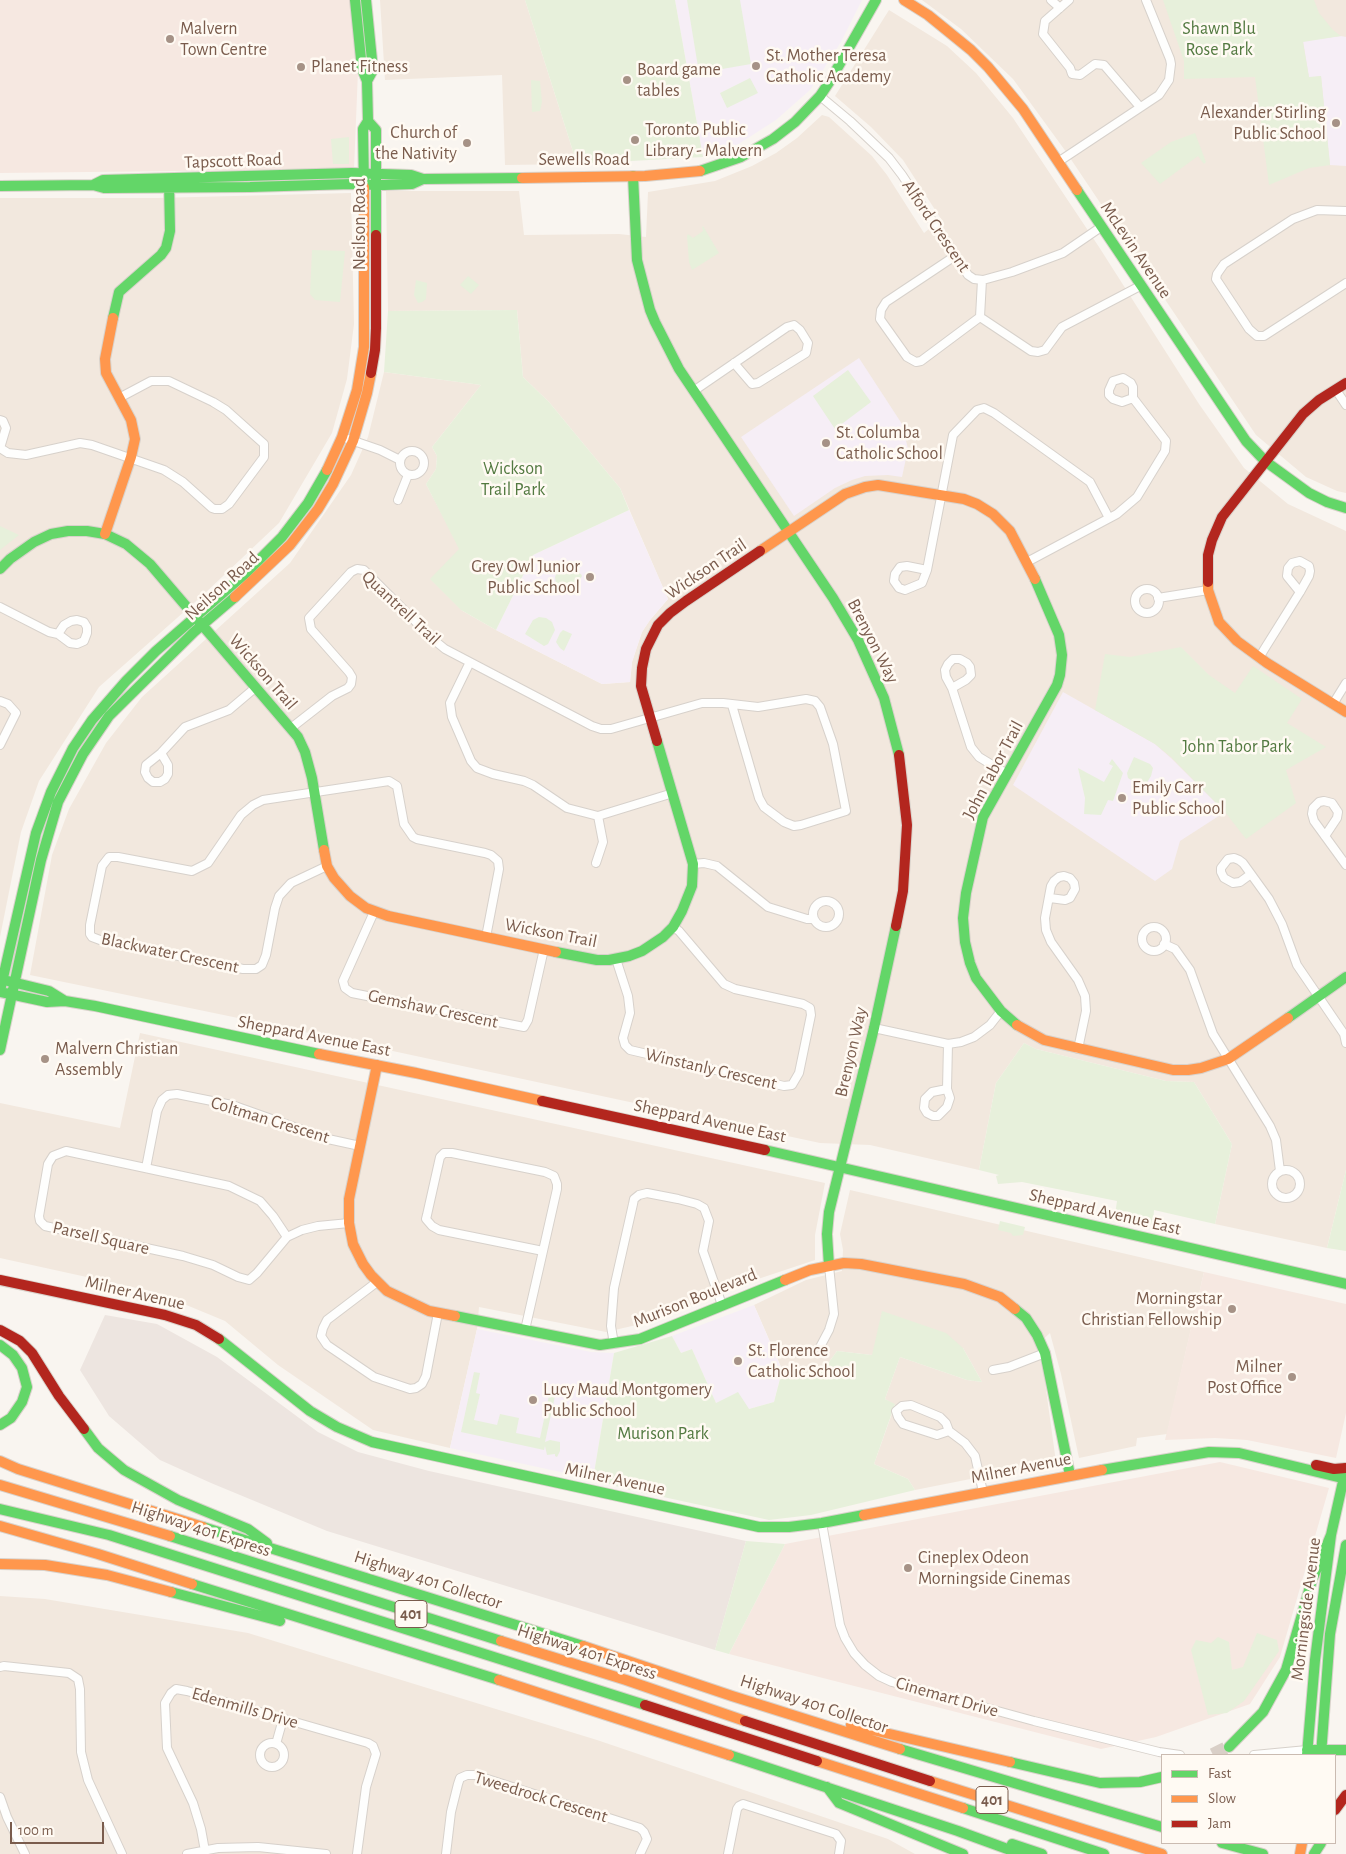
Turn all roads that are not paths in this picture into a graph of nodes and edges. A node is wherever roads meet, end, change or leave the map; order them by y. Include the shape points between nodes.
1 (355, 0) edge
2 (366, 0) edge
3 (876, 0) edge
4 (904, 0) edge
5 (1051, 0) edge
6 (1069, 0) edge
7 (1146, 0) edge
8 (1060, 8) junction
9 (362, 15) junction
10 (820, 96) junction
11 (1140, 107) junction
12 (368, 121) junction
13 (1058, 162) junction
14 (633, 176) junction
15 (362, 179) junction
16 (376, 180) junction
17 (169, 183) junction
18 (0, 186) edge
19 (1346, 211) edge
20 (1101, 227) junction
21 (364, 234) junction
22 (375, 234) junction
23 (955, 256) junction
24 (982, 280) junction
25 (1346, 282) edge
26 (1140, 286) junction
27 (980, 317) junction
28 (734, 363) junction
29 (1346, 383) edge
30 (695, 390) junction
31 (1336, 390) junction
32 (119, 398) junction
33 (1134, 398) dead end
34 (1346, 405) edge
35 (0, 420) edge
36 (342, 437) junction
37 (353, 441) junction
38 (0, 448) edge
39 (131, 458) junction
40 (400, 460) junction
41 (1265, 461) junction
42 (408, 475) junction
43 (942, 495) junction
44 (398, 500) dead end
45 (1346, 508) edge
46 (1110, 518) junction
47 (788, 532) junction
48 (105, 534) junction
49 (1027, 562) junction
50 (0, 570) edge
51 (927, 570) dead end
52 (1208, 590) junction
53 (1300, 592) dead end
54 (1158, 598) dead end
55 (0, 607) edge
56 (195, 617) junction
57 (202, 626) junction
58 (58, 634) dead end
59 (1259, 658) junction
60 (470, 662) junction
61 (1346, 682) edge
62 (254, 688) junction
63 (952, 688) dead end
64 (0, 701) edge
65 (1333, 704) junction
66 (732, 705) junction
67 (1346, 712) edge
68 (650, 718) junction
69 (291, 728) junction
70 (0, 745) edge
71 (161, 753) dead end
72 (1007, 774) junction
73 (314, 792) junction
74 (672, 793) junction
75 (598, 816) junction
76 (1325, 836) dead end
77 (596, 863) dead end
78 (692, 864) junction
79 (1346, 865) edge
80 (327, 866) junction
81 (1251, 874) dead end
82 (1050, 898) dead end
83 (374, 912) junction
84 (814, 918) dead end
85 (673, 927) junction
86 (486, 937) junction
87 (1164, 944) dead end
88 (544, 950) junction
89 (616, 959) junction
90 (1346, 977) edge
91 (1, 980) edge
92 (14, 983) junction
93 (0, 991) edge
94 (12, 994) junction
95 (1319, 997) junction
96 (65, 1000) junction
97 (1001, 1012) junction
98 (874, 1028) junction
99 (1346, 1043) edge
100 (948, 1044) junction
101 (1078, 1049) junction
102 (0, 1050) edge
103 (1228, 1060) junction
104 (377, 1065) junction
105 (946, 1089) dead end
106 (360, 1146) junction
107 (841, 1167) junction
108 (146, 1168) junction
109 (1280, 1171) dead end
110 (349, 1223) junction
111 (287, 1237) junction
112 (543, 1251) junction
113 (830, 1266) junction
114 (0, 1280) edge
115 (377, 1282) junction
116 (1346, 1284) edge
117 (722, 1305) junction
118 (438, 1313) junction
119 (0, 1330) edge
120 (525, 1330) junction
121 (614, 1344) junction
122 (0, 1345) edge
123 (820, 1347) dead end
124 (1045, 1353) junction
125 (993, 1370) dead end
126 (0, 1425) edge
127 (948, 1431) junction
128 (0, 1461) edge
129 (0, 1468) edge
130 (18, 1469) junction
131 (1346, 1472) edge
132 (1070, 1475) junction
133 (0, 1485) edge
134 (982, 1492) junction
135 (0, 1509) edge
136 (822, 1523) junction
137 (0, 1526) edge
138 (1331, 1535) junction
139 (1346, 1545) edge
140 (276, 1549) junction
141 (0, 1564) edge
142 (390, 1648) junction
143 (0, 1667) edge
144 (732, 1696) junction
145 (283, 1719) junction
146 (276, 1744) dead end
147 (1229, 1747) tunnel mouth
148 (1346, 1750) edge
149 (1307, 1753) edge
150 (1321, 1753) edge
151 (1173, 1754) edge
152 (1280, 1754) edge
153 (1161, 1776) edge
154 (827, 1787) junction
155 (1346, 1795) edge
156 (0, 1797) edge
157 (1336, 1809) edge
158 (1161, 1827) edge
159 (958, 1831) junction
160 (1226, 1844) edge
161 (205, 1850) junction
162 (293, 1852) edge
163 (25, 1854) edge
164 (122, 1854) edge
165 (187, 1854) edge
166 (326, 1854) edge
167 (357, 1854) edge
168 (446, 1854) edge
169 (640, 1854) edge
170 (728, 1854) edge
171 (839, 1854) edge
172 (962, 1854) edge
173 (1020, 1854) edge
174 (1042, 1854) edge
175 (1104, 1854) edge
176 (1162, 1854) edge
177 (1263, 1854) edge

1 - 9 main road, Neilson Road
2 - 9 main road, Neilson Road
3 - 10 main road, Sewells Road
4 - 13 main road, McLevin Avenue via 950,31 988,67
5 - 8 street
6 - 8 street
7 - 11 street via 1171,64 1169,80 1163,90
8 - 11 street via 1046,22 1043,34 1072,74 1079,76 1095,64 1104,65
9 - 12 main road, Neilson Road via 362,69 367,81
10 - 14 main road, Sewells Road via 773,139 741,157 698,172
10 - 23 street, Alford Crescent via 889,158
11 - 13 street
12 - 15 main road, Neilson Road via 363,129
12 - 16 main road, Neilson Road via 376,130
13 - 20 main road, McLevin Avenue
14 - 16 main road, Sewells Road via 423,179 411,175
14 - 30 main road, Brenyon Way via 637,260 650,310 668,349
15 - 16 main road, Tapscott Road
15 - 17 main road, Tapscott Road
15 - 21 main road, Neilson Road
16 - 22 main road, Neilson Road
17 - 18 main road, Tapscott Road via 104,188 93,185
17 - 32 main road via 170,231 166,248 119,292 114,307 105,359 106,373
19 - 25 street via 1317,210 1293,218 1224,264 1216,279 1257,336 1264,336
20 - 24 street, Alford Crescent via 1063,253
20 - 26 main road, McLevin Avenue
21 - 22 main road
21 - 36 main road, Neilson Road via 364,347 357,390
22 - 37 main road, Neilson Road via 375,350
23 - 24 street, Alford Crescent via 968,275
23 - 27 street via 886,302 880,310 880,318 907,358 916,362
24 - 27 street
26 - 27 street via 1062,326 1045,350 1038,352
26 - 41 main road, McLevin Avenue via 1235,427
28 - 28 street via 752,384 758,383 806,353 808,342 794,325
28 - 30 street
29 - 31 main road
30 - 47 main road, Brenyon Way
31 - 34 street
31 - 41 main road via 1303,414
32 - 39 main road via 135,434
32 - 39 street via 151,381 169,381 220,406 264,444 264,457 229,504 219,509 212,508 170,473
33 - 46 street via 1166,441 1165,451 1137,497
35 - 38 street via 6,428
36 - 37 street
36 - 56 main road, Neilson Road via 323,479 282,537
37 - 40 street
37 - 57 main road, Neilson Road via 318,509 290,546
38 - 39 street via 8,453 26,455 80,443
39 - 48 main road
40 - 42 street via 401,469
40 - 42 street via 410,451 418,452 423,458 422,470
41 - 45 main road, McLevin Avenue via 1309,493
41 - 52 main road via 1216,529 1208,555
42 - 44 street
43 - 46 street via 953,435 977,410 984,408 1090,482
43 - 47 main road, John Tabor Trail via 888,486 865,487 845,494
43 - 49 main road, John Tabor Trail via 977,504 1002,521
43 - 51 street
46 - 49 street
47 - 68 main road, Wickson Trail via 675,609 658,625 646,649 641,676 642,695
47 - 98 main road, Brenyon Way via 865,652 884,698 900,760 907,825 906,856 900,912
48 - 50 main road via 87,531 51,534 34,542
48 - 56 main road, Wickson Trail via 138,553
49 - 72 main road, John Tabor Trail via 1058,630 1062,664 1057,685
52 - 54 street
52 - 59 main road via 1219,622 1237,642
53 - 59 street
55 - 58 street
56 - 57 main road, Wickson Trail
56 - 91 main road, Neilson Road via 107,701 65,762 36,833
57 - 62 main road, Wickson Trail
57 - 92 main road, Neilson Road via 114,710 70,778 58,802 41,860
59 - 65 main road
60 - 68 street, Quantrell Trail via 601,729
60 - 69 street, Quantrell Trail via 434,640 364,570 357,569 309,618 311,629 349,672 351,684
60 - 75 street via 450,703 452,718 474,766 481,771 533,785 567,808
61 - 65 street
62 - 69 main road, Wickson Trail
62 - 71 street via 229,710 185,727
63 - 72 street via 971,747 979,757
64 - 70 street via 16,713
65 - 67 main road
66 - 66 street, Quantrell Trail via 764,807 794,826 846,811 833,744 818,703 806,699 768,706
66 - 68 street, Quantrell Trail via 695,704
68 - 74 main road, Wickson Trail
69 - 73 main road, Wickson Trail via 306,752
72 - 97 main road, John Tabor Trail via 983,817 963,918 965,942 976,978
73 - 80 main road, Wickson Trail
73 - 80 street, Blackwater Crescent via 256,803 241,815 211,860 192,871 109,857 102,866 90,934 100,940 256,969 262,965 266,955 279,896 291,884
73 - 86 street via 389,781 398,788 404,824 413,837 496,858 499,869
74 - 75 street
74 - 78 main road, Wickson Trail
75 - 77 street via 602,842
76 - 79 street
78 - 84 street via 717,866 768,908
78 - 85 main road, Wickson Trail via 692,886
80 - 83 main road, Wickson Trail via 350,896
81 - 95 street via 1275,907 1297,965
82 - 101 street via 1046,930 1085,996 1086,1011
83 - 86 main road, Wickson Trail
83 - 88 street, Gemshaw Crescent via 343,981 345,988 352,993 524,1027
85 - 89 main road, Wickson Trail via 642,951
85 - 89 street, Winstanly Crescent via 724,984 810,1008 799,1073 792,1085 784,1086 630,1050 623,1038 630,1013 628,996
86 - 88 main road, Wickson Trail
87 - 103 street via 1175,949 1190,970 1213,1034
88 - 89 main road, Wickson Trail via 597,960
90 - 95 main road, John Tabor Trail
91 - 92 main road, Sheppard Avenue East
91 - 93 main road, Neilson Road
92 - 94 main road, Neilson Road
92 - 96 main road, Sheppard Avenue East via 49,991
93 - 94 main road, Sheppard Avenue East
94 - 96 main road, Sheppard Avenue East via 47,1002
94 - 102 main road, Neilson Road
95 - 99 street via 1344,1034
95 - 103 main road, John Tabor Trail
96 - 104 main road, Sheppard Avenue East
97 - 100 street via 974,1037
97 - 101 main road, John Tabor Trail via 1044,1040
98 - 100 street
98 - 107 main road, Brenyon Way
100 - 105 street
101 - 103 main road, John Tabor Trail via 1173,1070 1201,1068
103 - 109 street via 1276,1140
104 - 106 main road, Murison Boulevard
104 - 107 main road, Sheppard Avenue East
106 - 108 street, Coltman Crescent via 328,1139 232,1105 177,1094 162,1100 157,1111
106 - 110 main road, Murison Boulevard
107 - 113 main road, Brenyon Way via 828,1223
107 - 116 main road, Sheppard Avenue East
108 - 111 street, Parsell Square via 229,1186 249,1195 273,1216
108 - 111 street, Parsell Square via 66,1151 55,1154 48,1164 40,1221 52,1229 183,1256 249,1280
110 - 111 street, Parsell Square via 318,1226
110 - 115 main road, Murison Boulevard via 355,1248
112 - 112 street via 557,1184 554,1176 452,1153 444,1153 440,1157 426,1219 432,1226
112 - 120 street
113 - 117 main road, Murison Boulevard via 810,1270
113 - 123 street via 834,1314
113 - 124 main road, Murison Boulevard via 861,1264 987,1291 1026,1318
114 - 136 main road, Milner Avenue via 165,1315 196,1325 219,1338 310,1411 372,1442 759,1527
115 - 118 main road, Murison Boulevard via 405,1301
115 - 118 street via 327,1320 321,1336 327,1345 374,1377 410,1389 422,1384
117 - 121 main road, Murison Boulevard via 640,1339
117 - 121 street via 703,1251 709,1221 704,1208 678,1199 647,1193 640,1195 634,1199 614,1288 611,1326
118 - 120 main road, Murison Boulevard
119 - 140 main road via 20,1341 32,1353 98,1448 124,1470 178,1500 248,1529
120 - 121 main road, Murison Boulevard via 580,1343
122 - 126 main road via 22,1368 27,1387 12,1418
124 - 125 street
124 - 132 main road, Murison Boulevard
127 - 127 street via 937,1435 903,1424 896,1412 902,1406 910,1405 940,1417
127 - 134 street via 965,1443 975,1456
128 - 130 main road, Highway 401 Collector / 401
129 - 130 main road
130 - 140 main road, Highway 401 Collector / 401
131 - 132 main road, Milner Avenue via 1299,1461 1209,1452
131 - 138 main road, Morningside Avenue
132 - 134 main road, Milner Avenue
133 - 176 main road, Highway 401 Express / 401 via 626,1680 822,1747
134 - 136 main road, Milner Avenue
135 - 175 main road, Highway 401 Express / 401 via 110,1535
136 - 151 street, Cinemart Drive via 840,1626 854,1653 879,1676 1034,1721
137 - 142 main road, 401 via 98,1554
138 - 147 main road via 1312,1580 1286,1670 1263,1712
138 - 149 main road, Morningside Avenue via 1314,1660
139 - 150 main road, Morningside Avenue via 1330,1634
140 - 144 main road, Highway 401 Collector / 401
141 - 142 main road via 45,1565 107,1575
142 - 154 main road, 401
143 - 164 street via 69,1673 78,1679 81,1752 88,1780
144 - 153 main road via 1100,1783 1140,1782
144 - 158 main road, Highway 401 Collector / 401
145 - 146 street
145 - 161 street, Edenmills Drive via 187,1690 176,1689 166,1699 167,1748 196,1812
145 - 167 street, Edenmills Drive via 372,1746 376,1754 366,1787
148 - 150 main road
149 - 150 main road
149 - 152 street
154 - 159 main road, 401
154 - 172 main road via 838,1803
155 - 157 main road
156 - 163 street
159 - 173 main road, 401
159 - 174 main road via 974,1832
160 - 177 main road
161 - 162 street via 258,1847
161 - 165 street
162 - 166 street
168 - 169 street, Tweedrock Crescent via 458,1784 460,1778 467,1775 640,1828 647,1840
170 - 171 street via 737,1810 743,1804 836,1834 841,1840

